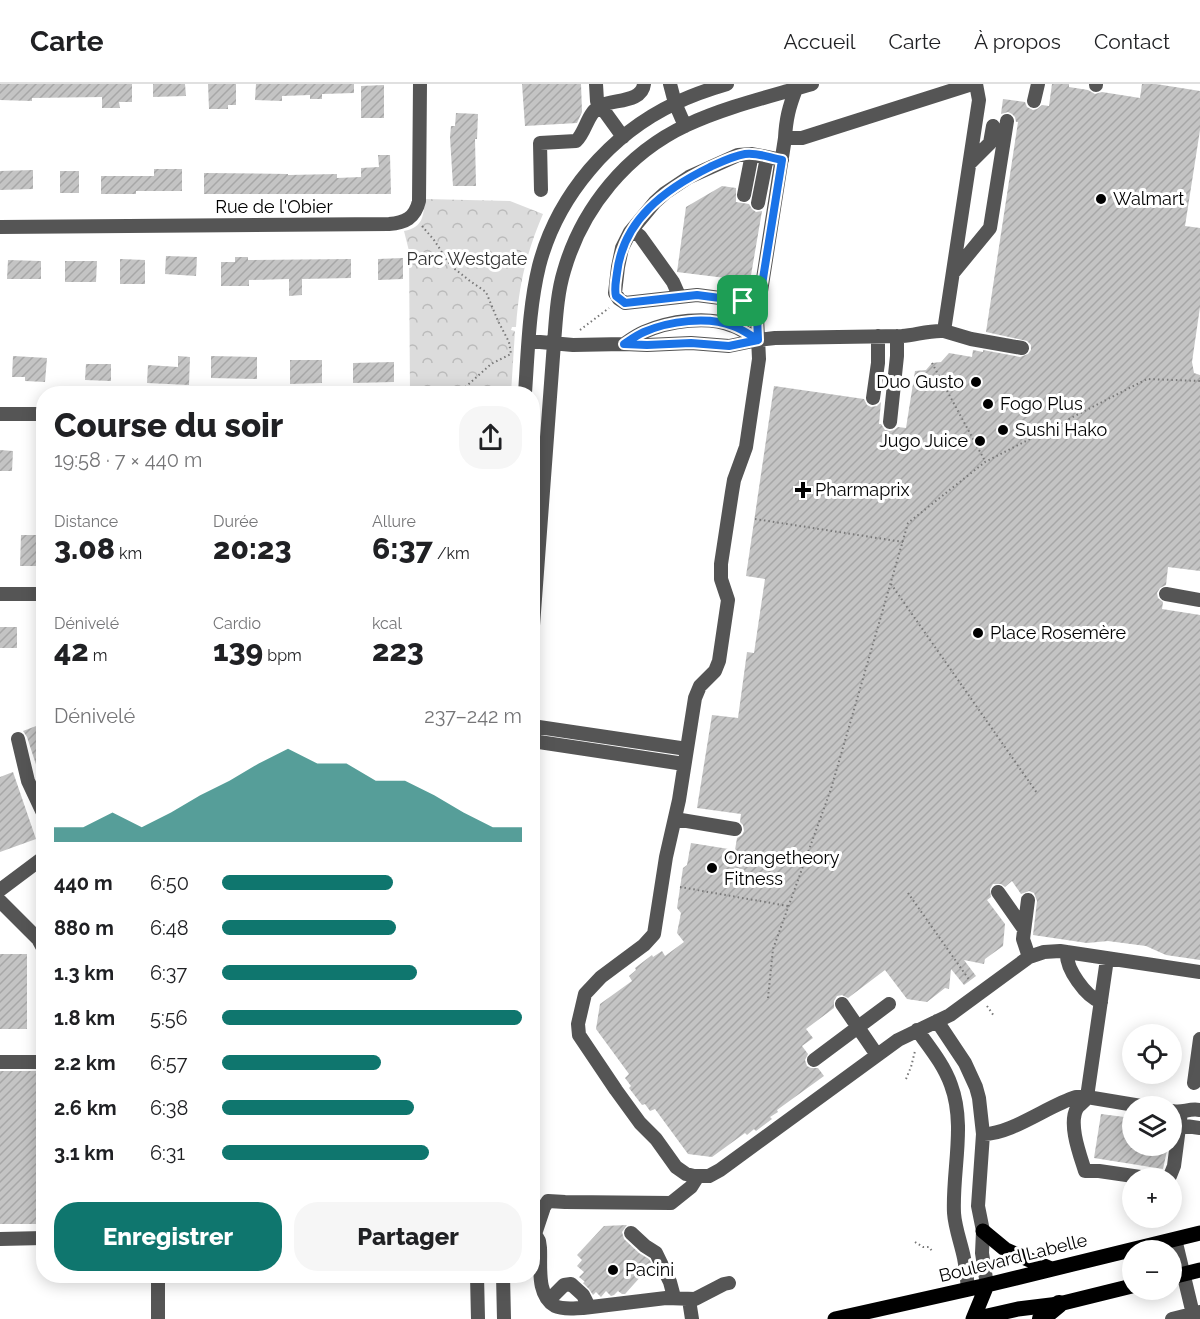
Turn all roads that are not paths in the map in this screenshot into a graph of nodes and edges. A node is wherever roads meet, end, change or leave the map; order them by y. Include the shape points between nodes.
1 (420, 84) edge
2 (596, 84) edge
3 (644, 84) edge
4 (670, 84) edge
5 (727, 84) edge
6 (812, 84) edge
7 (974, 84) edge
8 (1038, 84) edge
9 (796, 89) junction
10 (1034, 101) dead end
11 (675, 103) junction
12 (600, 106) junction
13 (1007, 121) dead end
14 (685, 126) junction
15 (993, 126) dead end
16 (623, 137) junction
17 (785, 138) junction
18 (752, 154) junction
19 (767, 157) junction
20 (782, 160) junction
21 (970, 163) junction
22 (541, 190) dead end
23 (744, 195) dead end
24 (758, 202) dead end
25 (0, 227) edge
26 (632, 230) junction
27 (953, 273) junction
28 (677, 297) junction
29 (759, 303) junction
30 (944, 331) junction
31 (878, 336) junction
32 (897, 336) junction
33 (758, 340) junction
34 (529, 341) junction
35 (554, 343) junction
36 (624, 344) junction
37 (1022, 348) dead end
38 (526, 386) edge
39 (873, 398) dead end
40 (0, 414) edge
41 (36, 414) edge
42 (890, 422) dead end
43 (540, 531) edge
44 (0, 594) edge
45 (36, 594) edge
46 (1166, 594) dead end
47 (1200, 600) edge
48 (540, 727) edge
49 (18, 739) dead end
50 (540, 742) edge
51 (687, 749) junction
52 (684, 764) junction
53 (36, 798) edge
54 (675, 819) junction
55 (735, 829) dead end
56 (36, 862) edge
57 (2, 883) edge
58 (998, 892) dead end
59 (1028, 900) dead end
60 (0, 901) edge
61 (1024, 929) junction
62 (36, 937) edge
63 (1067, 952) junction
64 (1029, 957) junction
65 (1107, 959) junction
66 (1200, 972) edge
67 (1101, 1002) junction
68 (842, 1004) dead end
69 (889, 1004) dead end
70 (937, 1021) junction
71 (858, 1028) junction
72 (918, 1030) junction
73 (1200, 1040) edge
74 (877, 1055) junction
75 (814, 1060) dead end
76 (0, 1062) edge
77 (36, 1062) edge
78 (1194, 1083) dead end
79 (1087, 1097) junction
80 (1122, 1103) edge
81 (1200, 1110) edge
82 (1182, 1113) edge
83 (1182, 1119) edge
84 (1200, 1128) edge
85 (982, 1134) junction
86 (1122, 1174) edge
87 (698, 1176) junction
88 (540, 1218) edge
89 (983, 1231) junction
90 (631, 1233) dead end
91 (1200, 1233) edge
92 (36, 1238) edge
93 (0, 1239) edge
94 (1175, 1239) joint
95 (540, 1248) edge
96 (1051, 1269) junction
97 (1200, 1270) edge
98 (1182, 1275) edge
99 (158, 1283) edge
100 (477, 1283) edge
101 (503, 1283) edge
102 (729, 1283) dead end
103 (1182, 1284) edge
104 (987, 1285) junction
105 (1122, 1288) edge
106 (968, 1289) junction
107 (674, 1297) junction
108 (549, 1300) junction
109 (689, 1300) junction
110 (1059, 1304) junction
111 (589, 1307) junction
112 (1196, 1313) edge
113 (158, 1319) edge
114 (477, 1319) edge
115 (504, 1319) edge
116 (692, 1319) edge
117 (835, 1319) edge
118 (974, 1319) edge
119 (1041, 1319) edge
120 (1172, 1319) edge

1 - 25 street, Rue de l'Obier via 418,201 416,211 405,222
2 - 12 street
3 - 12 street via 638,95
4 - 11 street
5 - 11 street
6 - 9 street
7 - 17 street via 802,138
7 - 21 street via 980,100
8 - 10 street
9 - 14 street
9 - 17 street
11 - 14 street
11 - 16 street
12 - 16 street
12 - 22 street via 576,141 540,142
13 - 27 street via 990,228
14 - 35 street via 629,164 590,213 563,273
15 - 21 street via 990,142
16 - 34 street via 585,175 553,226 536,278
17 - 20 street
18 - 19 street
18 - 23 street
18 - 26 street via 727,159 689,177 655,202
19 - 20 street
19 - 24 street
20 - 29 street
21 - 27 street
26 - 28 street via 673,282
26 - 28 street via 622,248 616,296 625,303
27 - 30 street
28 - 29 street via 704,295
29 - 33 street
30 - 32 street
30 - 37 street
31 - 32 street
31 - 33 street
31 - 39 street
32 - 42 street
33 - 36 street via 729,346
33 - 36 street via 732,326 690,321 643,332
33 - 51 street via 759,359 746,447 734,480 722,564 721,579 728,600 719,661 697,691
34 - 35 street
34 - 38 street
35 - 36 street
35 - 43 street
40 - 41 street
44 - 45 street
46 - 47 street
48 - 51 street
49 - 53 street
50 - 52 street
51 - 52 street
52 - 54 street
54 - 55 street
54 - 87 street via 654,934 585,994 578,1029 640,1123 676,1167
56 - 57 street
58 - 61 street
59 - 61 street
60 - 62 street
61 - 64 street via 1023,942
63 - 64 street via 1044,952
63 - 65 street
63 - 67 street via 1068,965 1091,997
64 - 70 street
65 - 66 street
65 - 67 street
67 - 79 street
68 - 71 street
69 - 71 street
70 - 72 street
70 - 85 street via 974,1081
71 - 74 street
71 - 75 street
72 - 74 street
72 - 106 street via 945,1071 954,1097 954,1213
73 - 78 street
74 - 87 street via 720,1170
76 - 77 street
79 - 80 street
79 - 85 street via 1070,1099 1004,1130
79 - 86 street via 1077,1108 1074,1132 1085,1171
81 - 82 street via 1190,1108
83 - 84 street
85 - 89 street via 978,1198
87 - 88 street via 671,1203 548,1200
89 - 96 main road via 1006,1250
89 - 104 street
90 - 107 street via 656,1253
91 - 94 main road, Boulevard Labelle
92 - 93 street
94 - 96 main road, Boulevard Labelle
95 - 108 street via 542,1288
96 - 104 main road, Boulevard Labelle
97 - 98 main road
99 - 113 street
100 - 114 street
101 - 115 street
102 - 109 street
103 - 112 street
104 - 106 main road, Boulevard Labelle
104 - 118 main road
105 - 110 main road
106 - 117 main road, Boulevard Labelle
106 - 118 main road
107 - 109 street
107 - 111 street
108 - 111 street via 556,1307
108 - 111 street via 564,1285 572,1284
109 - 116 street
110 - 118 main road
110 - 119 highway
112 - 120 street

